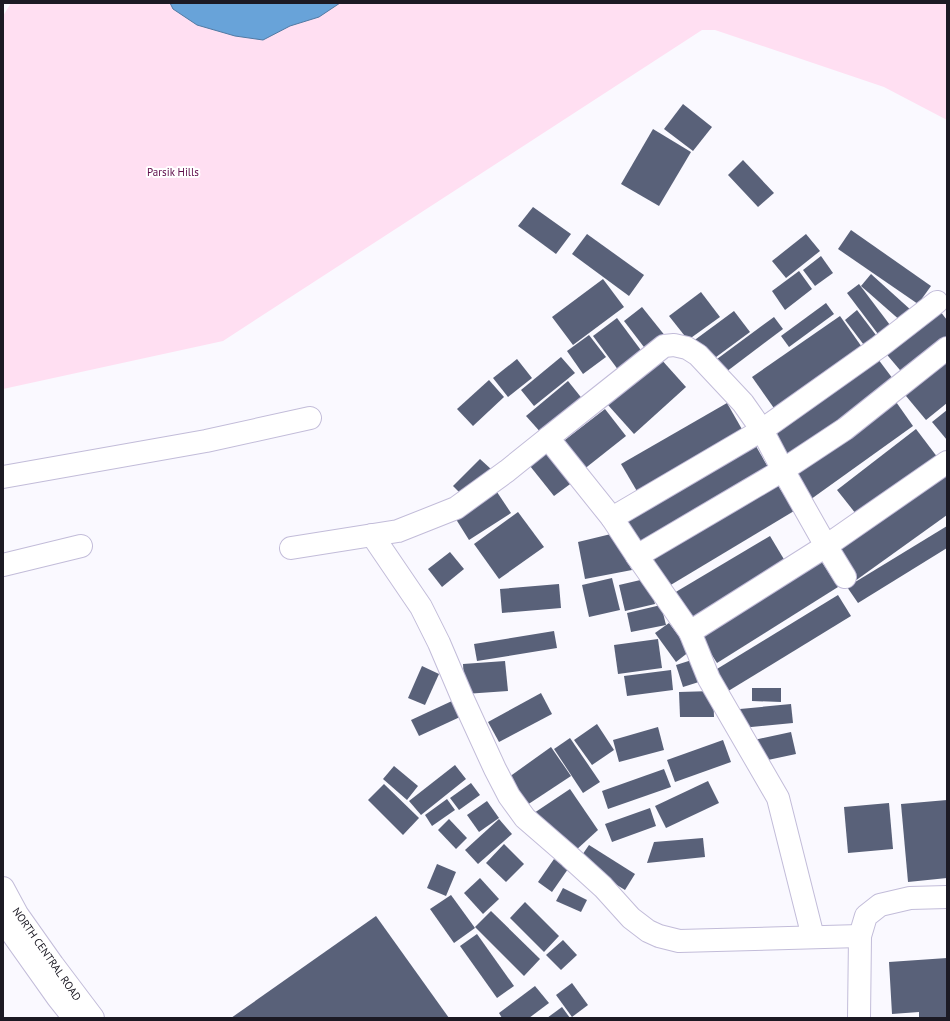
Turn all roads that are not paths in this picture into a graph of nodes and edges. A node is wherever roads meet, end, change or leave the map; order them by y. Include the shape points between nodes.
1 (937, 302) dead end
2 (947, 348) edge
3 (310, 418) dead end
4 (762, 430) junction
5 (548, 438) junction
6 (947, 462) edge
7 (783, 470) junction
8 (3, 477) edge
9 (612, 518) junction
10 (372, 535) junction
11 (81, 546) dead end
12 (826, 546) junction
13 (291, 548) dead end
14 (637, 556) junction
15 (3, 565) edge
16 (845, 577) dead end
17 (690, 632) junction
18 (3, 888) edge
19 (947, 897) edge
20 (3, 919) edge
21 (860, 936) junction
22 (813, 937) junction
23 (74, 1018) edge
24 (93, 1018) edge
25 (859, 1018) edge

1 - 4 street via 879,347
2 - 7 street via 845,429
3 - 8 street via 206,441
4 - 5 street via 743,402 698,354 674,345 664,346
4 - 7 street
4 - 9 street
5 - 9 street
5 - 10 street via 456,508 398,531
6 - 12 street
7 - 12 street
7 - 14 street
9 - 14 street
10 - 13 street
10 - 22 street via 421,607 509,796 525,818 603,887 631,918 648,931 679,941
11 - 15 street
12 - 16 street
12 - 17 street
14 - 17 street
17 - 22 street via 709,679 778,798
18 - 24 street, NORTH CENTRAL ROAD via 17,914
19 - 21 street via 910,898 880,905 866,916
20 - 23 street, NORTH CENTRAL ROAD
21 - 22 street
21 - 25 street

